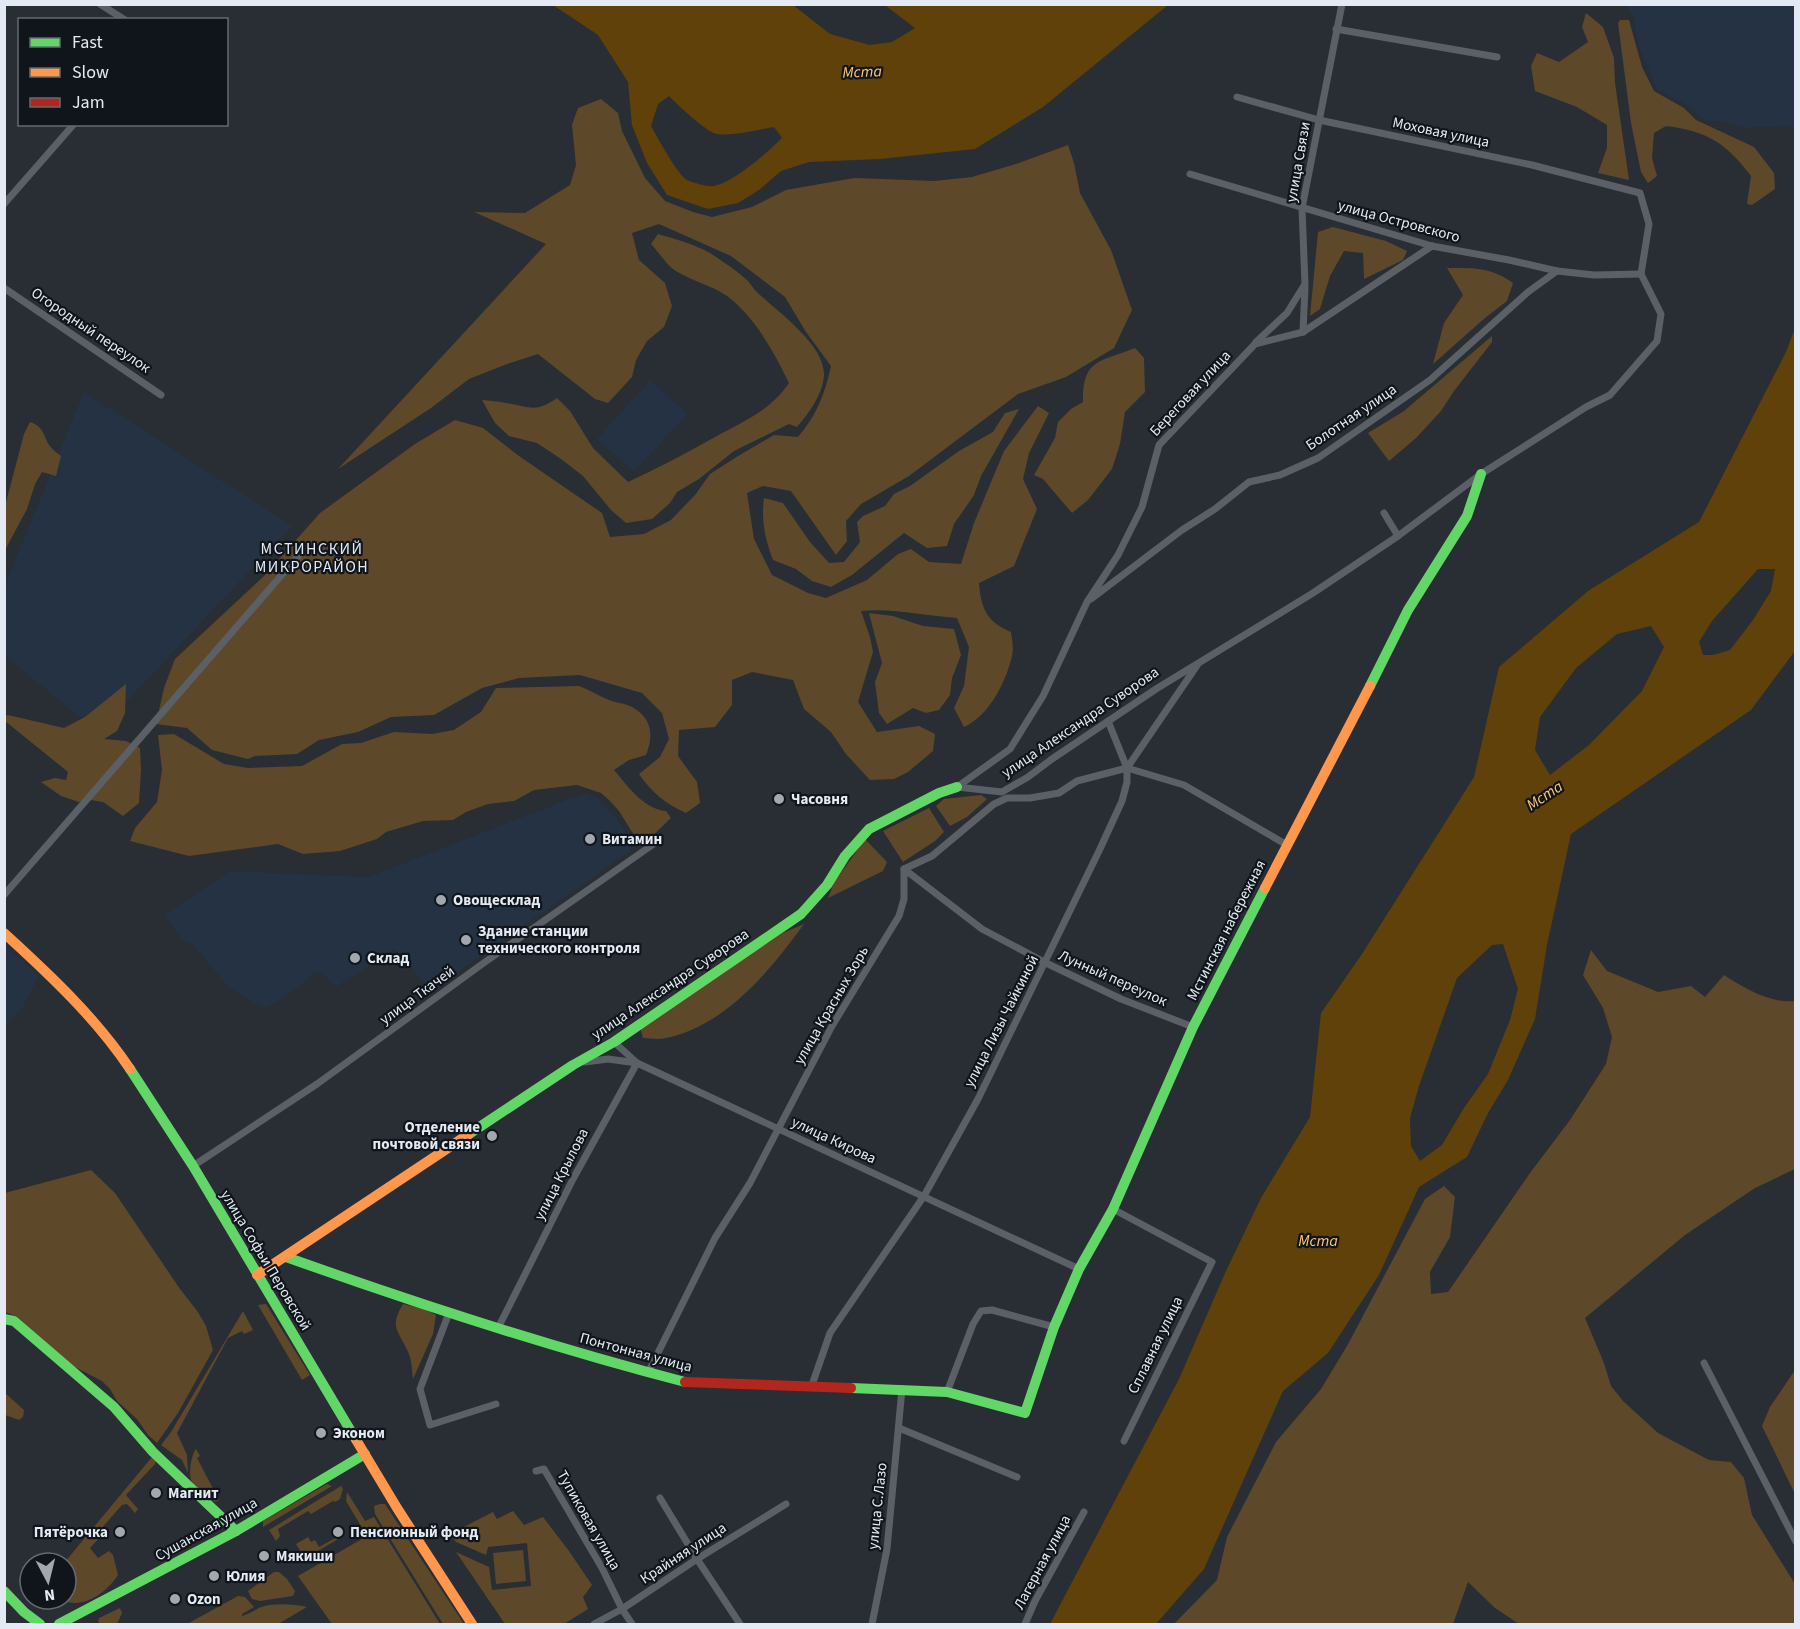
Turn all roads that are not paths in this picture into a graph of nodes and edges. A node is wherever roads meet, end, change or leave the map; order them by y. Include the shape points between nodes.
1 (100, 4) edge
2 (1342, 4) edge
3 (122, 18) edge
4 (1336, 29) junction
5 (1497, 57) dead end
6 (1237, 97) dead end
7 (1319, 120) junction
8 (72, 126) edge
9 (1190, 174) dead end
10 (4, 204) edge
11 (1302, 208) junction
12 (1432, 246) junction
13 (1557, 271) junction
14 (1641, 274) junction
15 (1305, 284) junction
16 (4, 288) edge
17 (1304, 332) junction
18 (1255, 344) junction
19 (161, 395) dead end
20 (1481, 474) junction
21 (1384, 513) dead end
22 (1398, 536) junction
23 (305, 548) dead end
24 (1087, 602) junction
25 (1199, 662) junction
26 (1108, 721) junction
27 (1127, 768) junction
28 (957, 787) junction
29 (655, 843) dead end
30 (1287, 845) junction
31 (904, 869) junction
32 (4, 895) edge
33 (4, 933) edge
34 (1046, 963) junction
35 (1193, 1027) junction
36 (614, 1042) junction
37 (637, 1063) junction
38 (573, 1065) junction
39 (777, 1128) junction
40 (193, 1166) junction
41 (924, 1196) junction
42 (1113, 1209) junction
43 (286, 1257) junction
44 (1079, 1269) junction
45 (257, 1275) junction
46 (449, 1313) junction
47 (4, 1320) edge
48 (1054, 1327) junction
49 (498, 1328) junction
50 (1704, 1363) dead end
51 (648, 1373) junction
52 (812, 1385) junction
53 (902, 1389) junction
54 (947, 1392) junction
55 (496, 1404) dead end
56 (1025, 1413) joint
57 (899, 1428) junction
58 (1124, 1441) dead end
59 (365, 1454) junction
60 (536, 1471) dead end
61 (1017, 1477) dead end
62 (660, 1498) dead end
63 (786, 1504) dead end
64 (1084, 1512) dead end
65 (236, 1531) junction
66 (1796, 1542) edge
67 (697, 1559) junction
68 (4, 1591) edge
69 (622, 1609) junction
70 (40, 1624) edge
71 (59, 1624) edge
72 (472, 1624) edge
73 (594, 1624) edge
74 (632, 1624) edge
75 (740, 1624) edge
76 (872, 1624) edge
77 (1025, 1624) edge

1 - 3 street
2 - 4 street, улица Связи
4 - 5 street
4 - 7 street, улица Связи
6 - 7 street, Моховая улица
7 - 11 street, улица Связи
7 - 14 street, Моховая улица via 1532,165 1640,193 1649,224
8 - 10 street
9 - 11 street, улица Островского
11 - 12 street, улица Островского
11 - 15 street, улица Связи
12 - 13 street, улица Островского
12 - 17 street
13 - 14 street, улица Островского
13 - 24 street, Болотная улица via 1430,380 1317,458 1280,475 1250,482
14 - 20 street, улица Александра Суворова via 1661,314 1657,341 1610,395
15 - 17 street, улица Связи
15 - 18 street via 1287,313
16 - 19 street, Огородный переулок
17 - 18 street
18 - 24 street, Береговая улица via 1159,445 1142,507 1118,555
20 - 22 street, улица Александра Суворова
20 - 30 street, Мстинская набережная via 1467,516 1408,610
21 - 22 street
22 - 25 street, улица Александра Суворова
23 - 32 street
24 - 28 street, Береговая улица via 1043,696 1010,749
25 - 26 street, улица Александра Суворова
25 - 27 street, улица Лизы Чайкиной
26 - 27 street
26 - 28 street, улица Александра Суворова via 1002,792
27 - 30 street via 1184,785
27 - 31 street via 1077,781 1059,793 1006,798 932,856
27 - 34 street, улица Лизы Чайкиной via 1122,801
28 - 36 street, улица Александра Суворова via 869,829 801,914
29 - 40 street, улица Ткачей via 317,1084
30 - 35 street, Мстинская набережная
31 - 34 street, Лунный переулок via 982,929
31 - 39 street, улица Красных Зорь via 904,900 899,916 831,1026
33 - 40 street, улица Софьи Перовской via 50,974 115,1047
34 - 35 street, Лунный переулок via 1121,999
34 - 41 street, улица Лизы Чайкиной
35 - 42 street, Мстинская набережная
36 - 37 street
36 - 38 street, улица Александра Суворова
37 - 38 street, улица Кирова via 608,1059
37 - 39 street, улица Кирова
37 - 49 street, улица Крылова
38 - 43 street, улица Александра Суворова
39 - 41 street, улица Кирова
39 - 51 street, улица Красных Зорь via 750,1183 715,1238
40 - 45 street, улица Софьи Перовской
41 - 44 street, улица Кирова
41 - 52 street, улица Лизы Чайкиной via 830,1333
42 - 44 street, Мстинская набережная
42 - 58 street, Сплавная улица via 1212,1262
43 - 45 street, улица Александра Суворова
43 - 46 street, Понтонная улица
44 - 48 street, Мстинская набережная
45 - 59 street, улица Софьи Перовской
46 - 49 street, Понтонная улица
46 - 55 street via 420,1389 430,1425
47 - 65 street via 14,1321 114,1407 153,1452
48 - 54 street via 992,1310 981,1311
48 - 56 street, Мстинская набережная
49 - 51 street, Понтонная улица
50 - 66 street
51 - 52 street, Понтонная улица via 686,1382
52 - 53 street, Понтонная улица
53 - 54 street, Понтонная улица
53 - 57 street, улица С.Лазо
54 - 56 street, Понтонная улица
57 - 61 street
57 - 76 street, улица С.Лазо via 887,1549
59 - 65 street, Сушанская улица
59 - 72 street, улица Софьи Перовской
60 - 69 street, Тупиковая улица via 544,1469
62 - 67 street
63 - 67 street, Крайняя улица
64 - 77 street, Лагерная улица
65 - 71 street, Сушанская улица
67 - 69 street, Крайняя улица
67 - 75 street
68 - 70 street
69 - 73 street, Крайняя улица
69 - 74 street, Тупиковая улица

